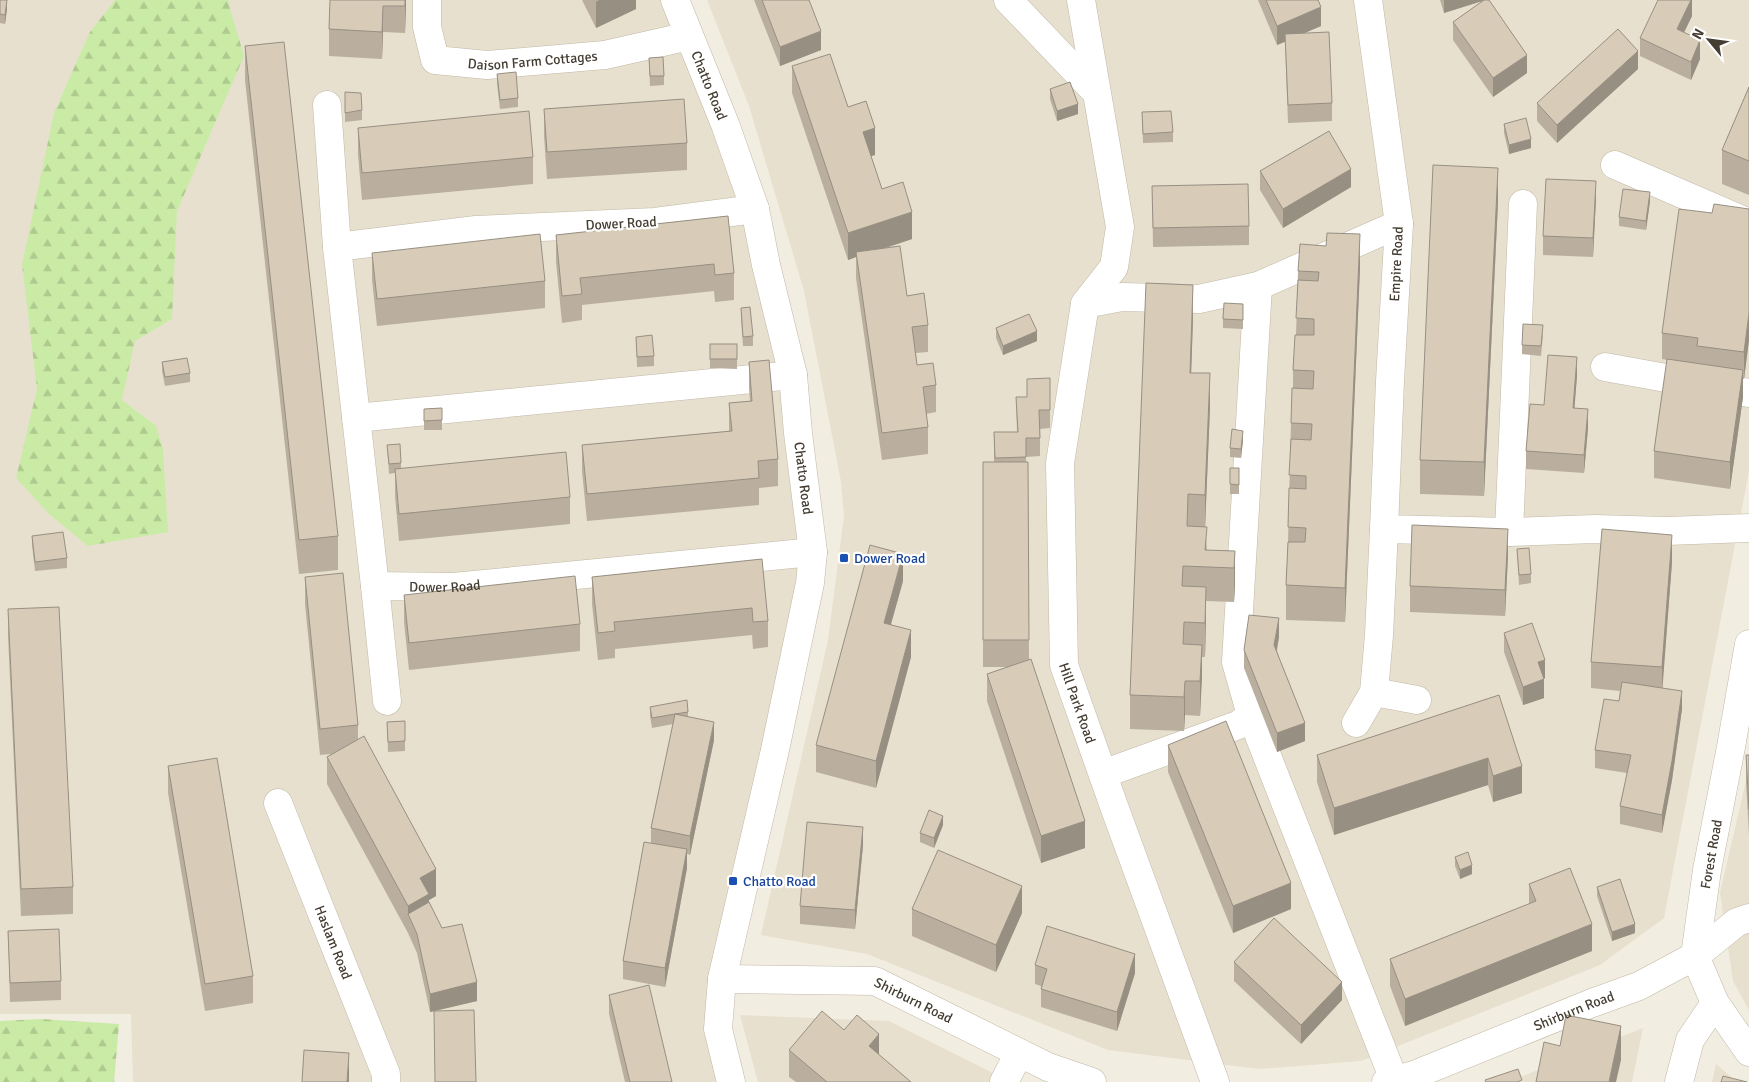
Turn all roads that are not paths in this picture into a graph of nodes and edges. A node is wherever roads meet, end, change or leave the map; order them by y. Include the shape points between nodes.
1 (427, 0) edge
2 (675, 0) edge
3 (1008, 0) edge
4 (1081, 0) edge
5 (1368, 0) edge
6 (689, 36) junction
7 (1096, 92) junction
8 (328, 105) dead end
9 (1615, 165) dead end
10 (1523, 204) dead end
11 (755, 209) junction
12 (1399, 224) junction
13 (1749, 224) edge
14 (337, 247) junction
15 (1258, 286) junction
16 (1085, 304) junction
17 (1605, 367) dead end
18 (793, 375) junction
19 (1749, 393) edge
20 (356, 418) junction
21 (1749, 528) edge
22 (1384, 529) junction
23 (1509, 532) junction
24 (813, 552) junction
25 (374, 586) junction
26 (1749, 644) edge
27 (1374, 692) junction
28 (1416, 700) dead end
29 (387, 701) dead end
30 (1252, 715) junction
31 (1356, 723) dead end
32 (1103, 774) junction
33 (278, 803) dead end
34 (1749, 918) edge
35 (1695, 956) junction
36 (722, 979) junction
37 (1715, 1003) junction
38 (1749, 1052) edge
39 (1019, 1053) junction
40 (1453, 1071) edge
41 (1390, 1081) edge
42 (386, 1082) edge
43 (731, 1082) edge
44 (1004, 1082) edge
45 (1092, 1082) edge
46 (1215, 1082) edge
47 (1679, 1082) edge

1 - 6 street, Daison Farm Cottages via 427,27 435,60 487,64 605,55
2 - 6 street, Chatto Road
3 - 7 street
4 - 7 street
5 - 12 street, Empire Road
6 - 11 street, Chatto Road
7 - 16 street via 1120,227 1114,267
8 - 14 street
9 - 13 street
10 - 23 street
11 - 14 street, Dower Road via 655,222 476,230
11 - 18 street, Chatto Road
12 - 15 street
12 - 22 street, Empire Road
14 - 20 street
15 - 16 street via 1199,299 1122,297
15 - 30 street via 1236,662
16 - 32 street, Hill Park Road via 1060,463 1064,665
17 - 19 street
18 - 20 street
18 - 24 street, Chatto Road
20 - 25 street
21 - 23 street
22 - 23 street
22 - 27 street, Empire Road
24 - 25 street, Dower Road via 453,587
24 - 36 street, Chatto Road via 808,592 775,750
25 - 29 street
26 - 35 street, Forest Road via 1706,870
27 - 28 street
27 - 31 street, Empire Road
30 - 32 street via 1238,725
30 - 41 street
32 - 46 street, Hill Park Road
33 - 42 street, Haslam Road via 386,1074
34 - 35 street, Shirburn Road via 1737,922
35 - 37 street
35 - 40 street, Shirburn Road via 1639,986 1592,1003
36 - 39 street, Shirburn Road via 875,981
36 - 43 street, Chatto Road via 718,1029
37 - 38 street
37 - 47 street via 1690,1040
39 - 44 street
39 - 45 street, Shirburn Road
40 - 41 street, Shirburn Road

